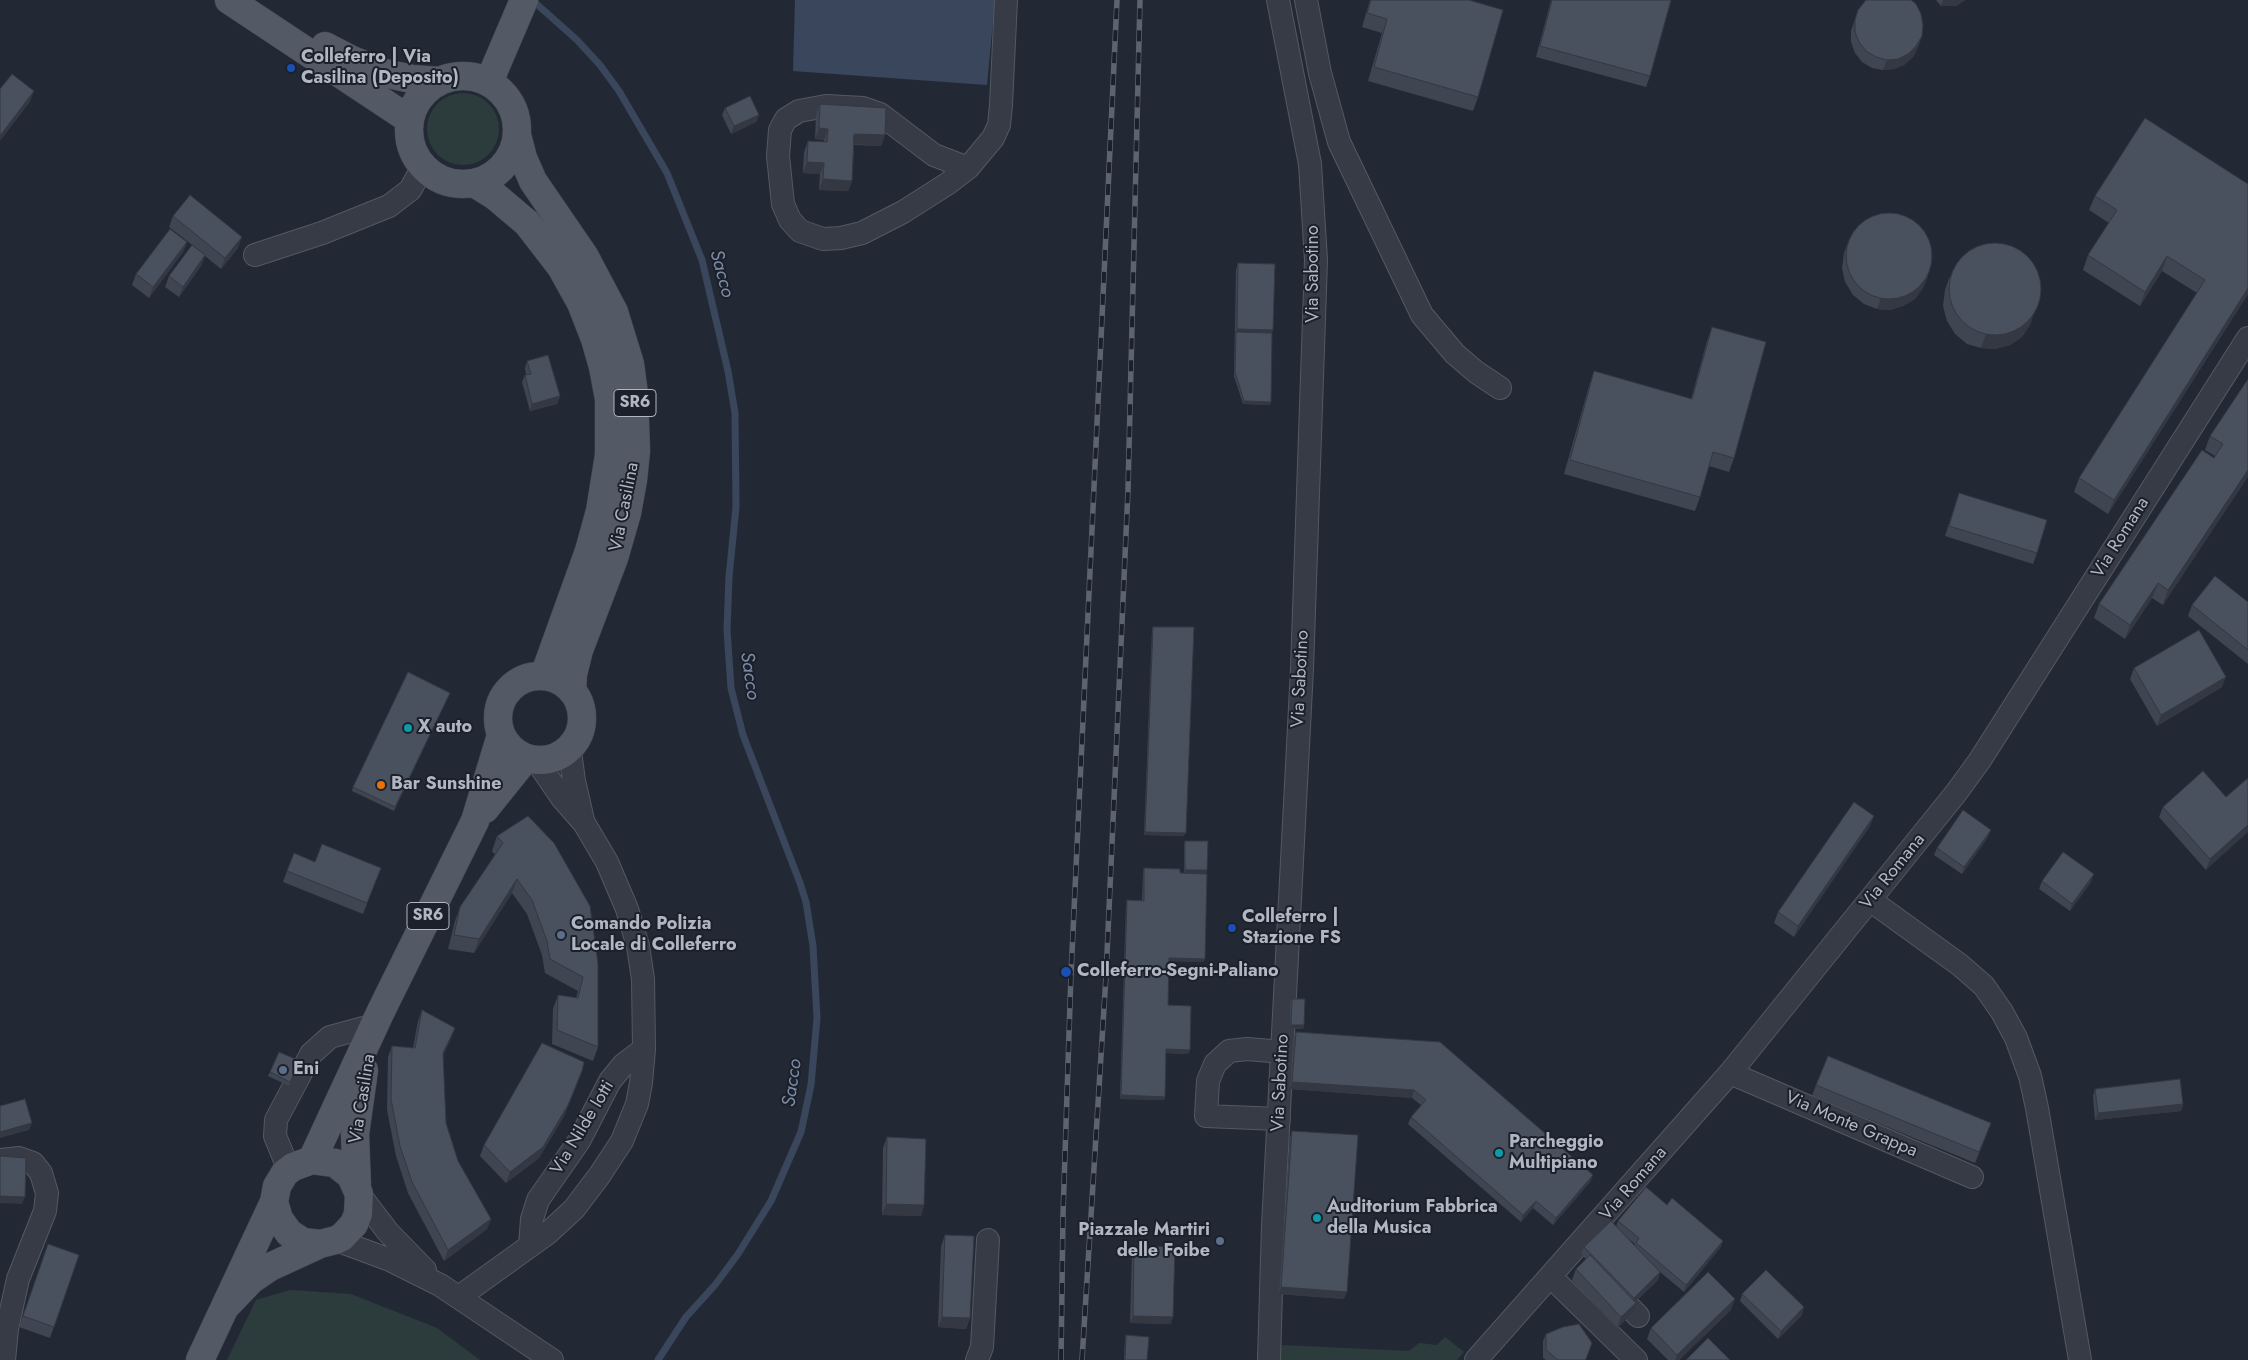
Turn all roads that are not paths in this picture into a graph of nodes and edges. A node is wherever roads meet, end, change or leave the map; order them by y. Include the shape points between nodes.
1 (229, 0) edge
2 (252, 0) edge
3 (524, 0) edge
4 (1006, 0) edge
5 (1278, 0) edge
6 (1306, 0) edge
7 (439, 81) junction
8 (489, 82) junction
9 (410, 120) junction
10 (517, 135) junction
11 (423, 167) junction
12 (968, 168) junction
13 (474, 183) junction
14 (255, 255) dead end
15 (2248, 338) edge
16 (1500, 388) dead end
17 (544, 676) junction
18 (572, 691) junction
19 (501, 735) junction
20 (573, 745) junction
21 (531, 759) junction
22 (475, 822) junction
23 (584, 823) junction
24 (1870, 900) junction
25 (377, 1018) junction
26 (644, 1049) junction
27 (1282, 1052) junction
28 (1730, 1073) junction
29 (1279, 1119) junction
30 (0, 1160) edge
31 (301, 1165) junction
32 (1972, 1177) dead end
33 (358, 1191) junction
34 (274, 1202) junction
35 (988, 1240) dead end
36 (328, 1242) junction
37 (530, 1246) junction
38 (1587, 1264) junction
39 (1551, 1277) junction
40 (449, 1291) junction
41 (227, 1305) junction
42 (1638, 1316) dead end
43 (529, 1353) edge
44 (1478, 1359) edge
45 (4, 1360) edge
46 (200, 1360) edge
47 (552, 1360) edge
48 (977, 1360) edge
49 (1269, 1360) edge
50 (1636, 1360) edge
51 (2080, 1360) edge

1 - 9 main road
2 - 7 main road via 352,60 400,77
3 - 8 main road
4 - 12 street via 999,125 989,145
5 - 27 street, Via Sabotino via 1310,164 1316,243 1302,669
6 - 16 street via 1320,73 1339,142 1422,315 1455,354
7 - 8 main road via 456,76
7 - 9 main road via 415,104
8 - 10 main road via 511,104
9 - 11 main road via 409,137
10 - 13 main road via 513,152 504,166 490,177
10 - 18 main road, Via Casilina / SR6 via 533,181 585,256 614,312 628,354 634,394 636,451 627,513 614,558 579,650
11 - 13 main road via 438,178 456,184
11 - 14 street via 410,190 389,206
12 - 12 street via 934,193 874,227 841,238 814,237 795,226 784,204 778,156 780,130 786,119 799,111 826,106 863,108 885,117 934,155
13 - 17 main road, Via Casilina / SR6 via 527,223 561,267 592,329 609,399 609,455 600,511
15 - 24 street, Via Romana via 1969,777
17 - 18 main road via 564,683
17 - 19 main road, Via Casilina / SR6 via 529,677 506,693 499,707
18 - 20 main road via 582,712 582,724
19 - 21 main road via 507,745
19 - 22 main road, Via Casilina / SR6
20 - 21 main road via 556,757
20 - 23 street, Via Nilde Iotti via 570,751 574,781
21 - 22 main road, Via Casilina / SR6
21 - 23 street, Via Nilde Iotti
22 - 25 main road, Via Casilina / SR6
23 - 26 street, Via Nilde Iotti via 615,880 634,933 643,978
24 - 28 street, Via Romana
24 - 51 street via 1960,964 1978,981 2002,1012 2016,1038 2038,1108
25 - 31 main road, Via Casilina / SR6
25 - 31 street via 330,1037 311,1054 276,1120 275,1136
25 - 33 main road, Via Casilina / SR6 via 357,1112 354,1149
26 - 37 street, Via Nilde Iotti via 624,1064 610,1081 579,1141 538,1200 532,1219
26 - 37 street, Via Nilde Iotti via 637,1104 622,1141 574,1209
27 - 29 street, Via Sabotino
27 - 29 street via 1247,1049 1229,1052 1215,1064 1208,1081 1206,1116
28 - 32 street, Via Monte Grappa
28 - 38 street, Via Romana via 1608,1225
29 - 49 street, Via Sabotino
30 - 45 street via 19,1158 33,1163 41,1173 47,1193 45,1211 18,1279
31 - 33 main road, Via Casilina via 328,1161 351,1176
31 - 34 main road, Via Casilina / SR6 via 278,1186
33 - 36 main road, Via Casilina / SR6 via 358,1214 354,1224 342,1237
33 - 40 street via 388,1232
34 - 36 main road via 279,1219 289,1233 303,1242
34 - 41 main road, Via Casilina / SR6
35 - 48 street via 982,1346
36 - 40 street via 390,1260
36 - 41 main road, Via Casilina / SR6 via 259,1274
37 - 40 street, Via Nilde Iotti
38 - 39 street, Via Romana
38 - 42 street
39 - 44 street, Via Romana
39 - 50 street
40 - 43 street
41 - 46 main road, Via Casilina / SR6
43 - 47 street

